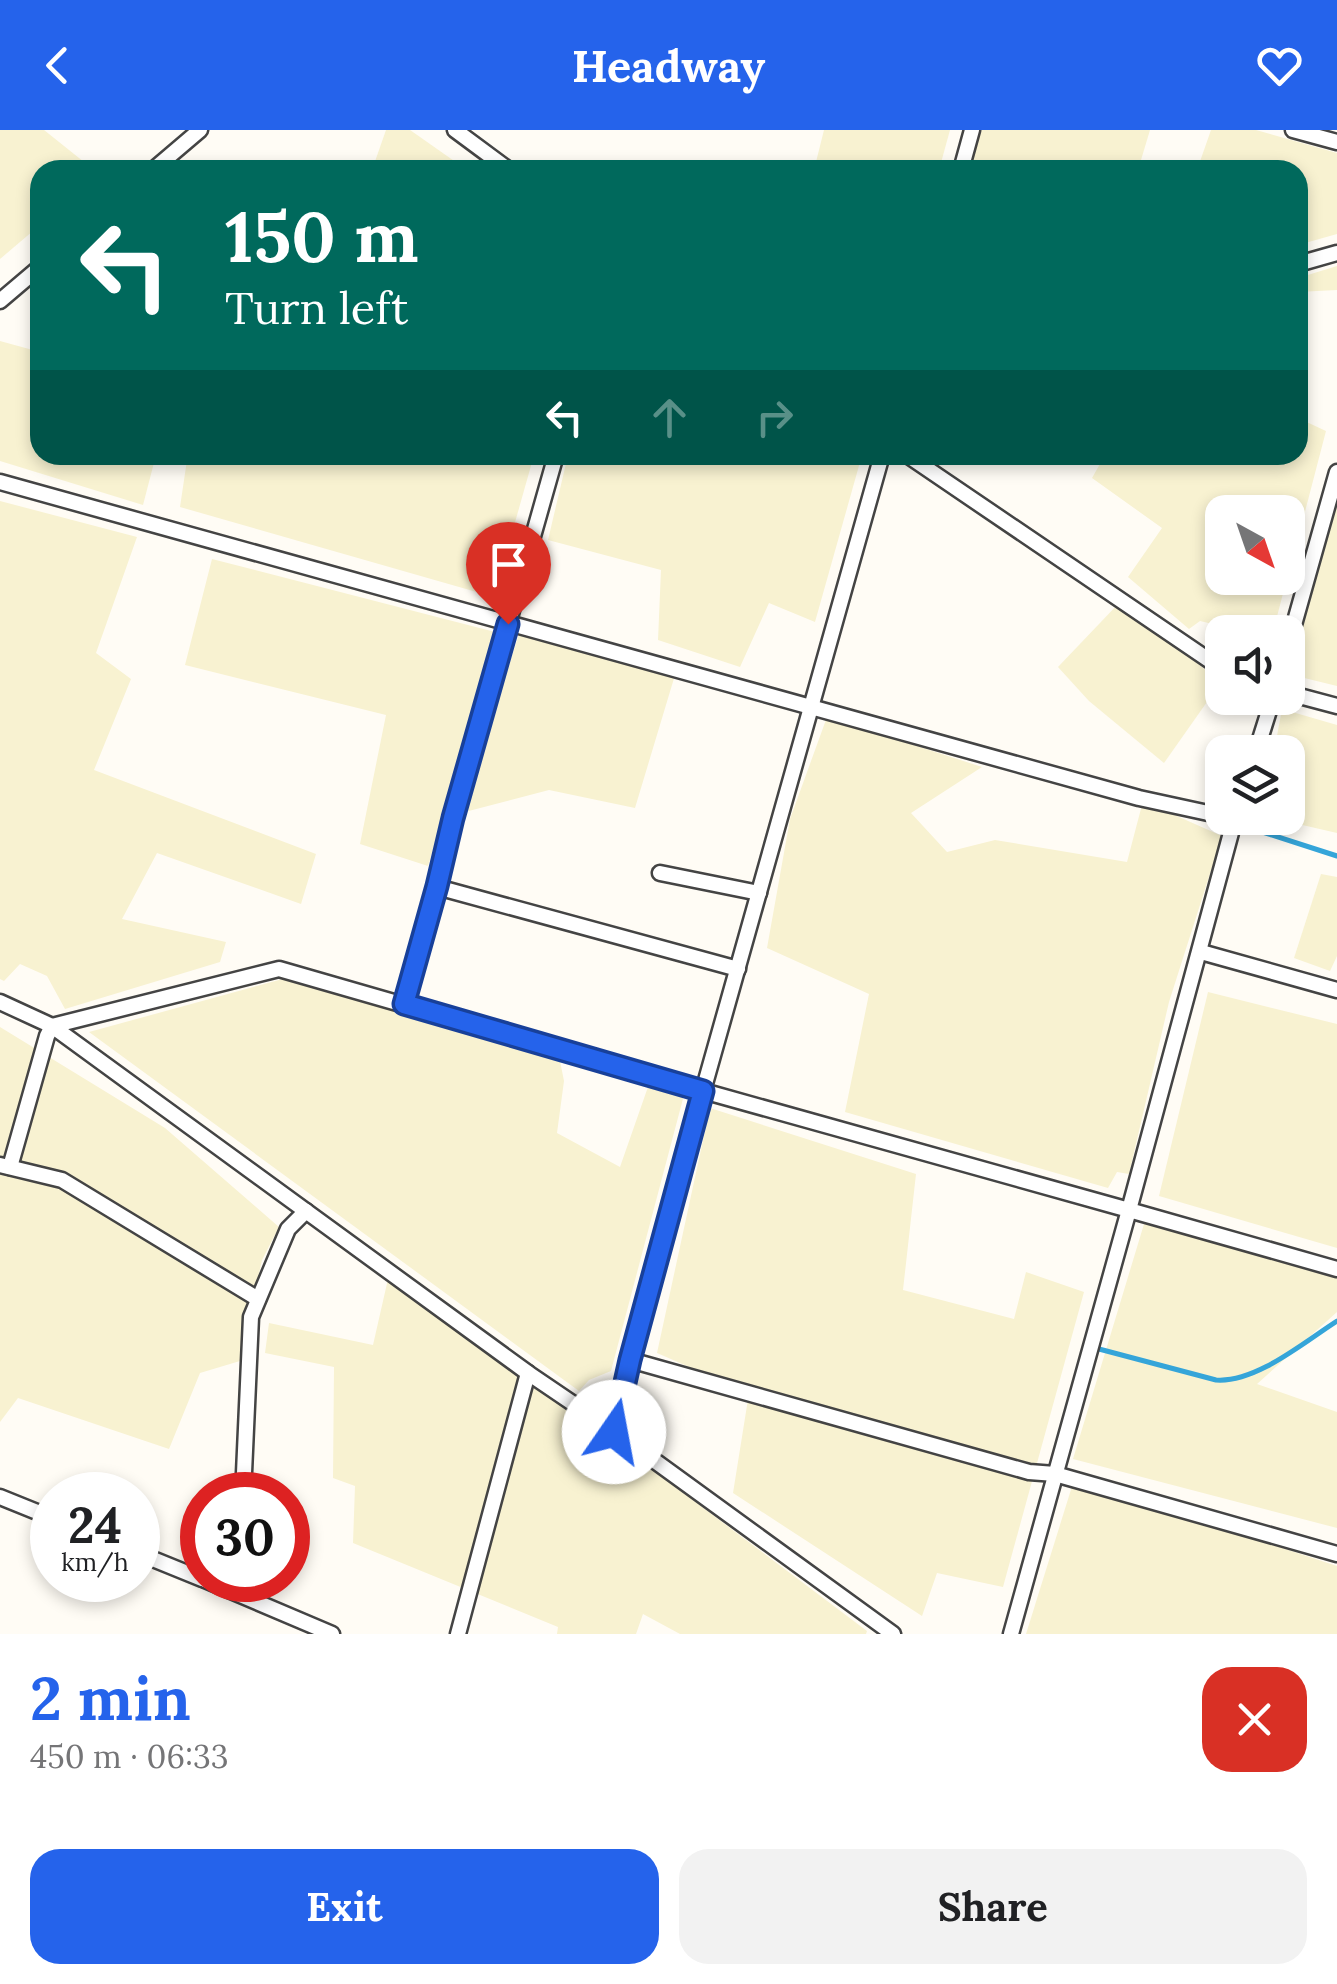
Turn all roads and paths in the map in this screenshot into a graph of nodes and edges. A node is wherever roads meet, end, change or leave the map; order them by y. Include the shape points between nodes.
1 (200, 130) edge
2 (455, 130) edge
3 (972, 130) edge
4 (1293, 130) edge
5 (1337, 142) edge
6 (165, 160) edge
7 (496, 160) edge
8 (964, 160) edge
9 (1337, 252) edge
10 (1308, 261) edge
11 (30, 276) edge
12 (0, 301) edge
13 (553, 465) edge
14 (879, 465) edge
15 (922, 465) edge
16 (1337, 472) edge
17 (0, 482) edge
18 (1297, 615) edge
19 (508, 624) junction
20 (1205, 657) edge
21 (1305, 697) edge
22 (811, 706) junction
23 (1337, 706) edge
24 (1205, 812) edge
25 (1226, 835) edge
26 (660, 872) dead end
27 (437, 886) junction
28 (760, 893) junction
29 (1201, 952) junction
30 (738, 969) junction
31 (1337, 990) edge
32 (0, 1002) edge
33 (404, 1004) junction
34 (52, 1026) junction
35 (703, 1091) junction
36 (5, 1166) edge
37 (1129, 1210) junction
38 (306, 1211) junction
39 (1337, 1269) edge
40 (258, 1300) junction
41 (630, 1360) junction
42 (528, 1373) junction
43 (614, 1432) junction
44 (244, 1472) edge
45 (1054, 1474) junction
46 (0, 1497) edge
47 (30, 1509) edge
48 (1337, 1554) edge
49 (269, 1602) edge
50 (332, 1634) edge
51 (458, 1634) edge
52 (893, 1634) edge
53 (1010, 1634) edge

1 - 6 street
2 - 7 street
3 - 8 street
4 - 5 street
9 - 10 street
11 - 12 street
13 - 19 street
14 - 22 street
15 - 20 street
16 - 18 street
17 - 19 street
19 - 22 street
19 - 27 street
21 - 23 street
22 - 24 street
22 - 28 street
25 - 29 street
26 - 28 street
27 - 30 street
27 - 33 street
28 - 30 street
29 - 31 street
29 - 37 street
30 - 35 street
32 - 34 street
33 - 34 street via 279,969
33 - 35 street
34 - 36 street
34 - 38 street
35 - 37 street
35 - 41 street
36 - 40 street via 62,1180
37 - 39 street
37 - 45 street
38 - 40 street via 288,1229
38 - 42 street
40 - 44 street via 251,1317
41 - 43 street
41 - 45 street
42 - 43 street
42 - 51 street
43 - 52 street
45 - 48 street
45 - 53 street
46 - 47 street
49 - 50 street

